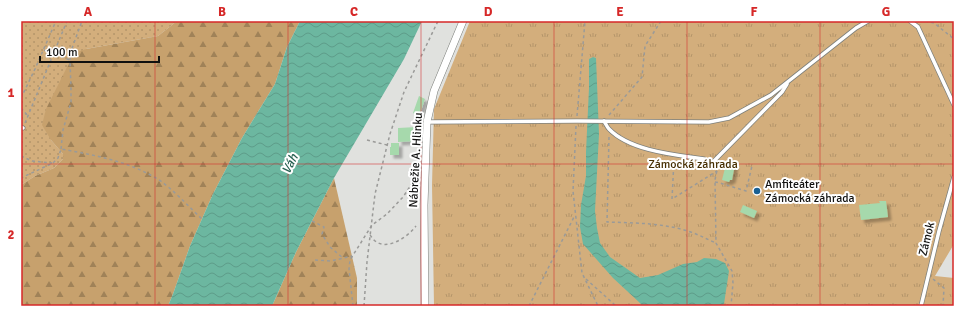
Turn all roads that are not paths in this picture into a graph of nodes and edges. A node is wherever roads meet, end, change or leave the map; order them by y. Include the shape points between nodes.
1 (463, 21) edge
2 (868, 21) edge
3 (910, 21) edge
4 (788, 81) junction
5 (954, 105) edge
6 (602, 121) junction
7 (427, 122) junction
8 (704, 159) dead end
9 (714, 161) dead end
10 (954, 177) edge
11 (425, 306) edge
12 (921, 306) edge

1 - 7 street, Nábrežie A. Hlinku via 434,91
2 - 4 lane
3 - 5 lane via 918,26
4 - 6 lane via 771,95 729,118 710,122
4 - 9 lane via 782,92
6 - 7 lane
6 - 8 lane via 624,140 646,149
7 - 11 street, Nábrežie A. Hlinku
10 - 12 lane, Zámok

